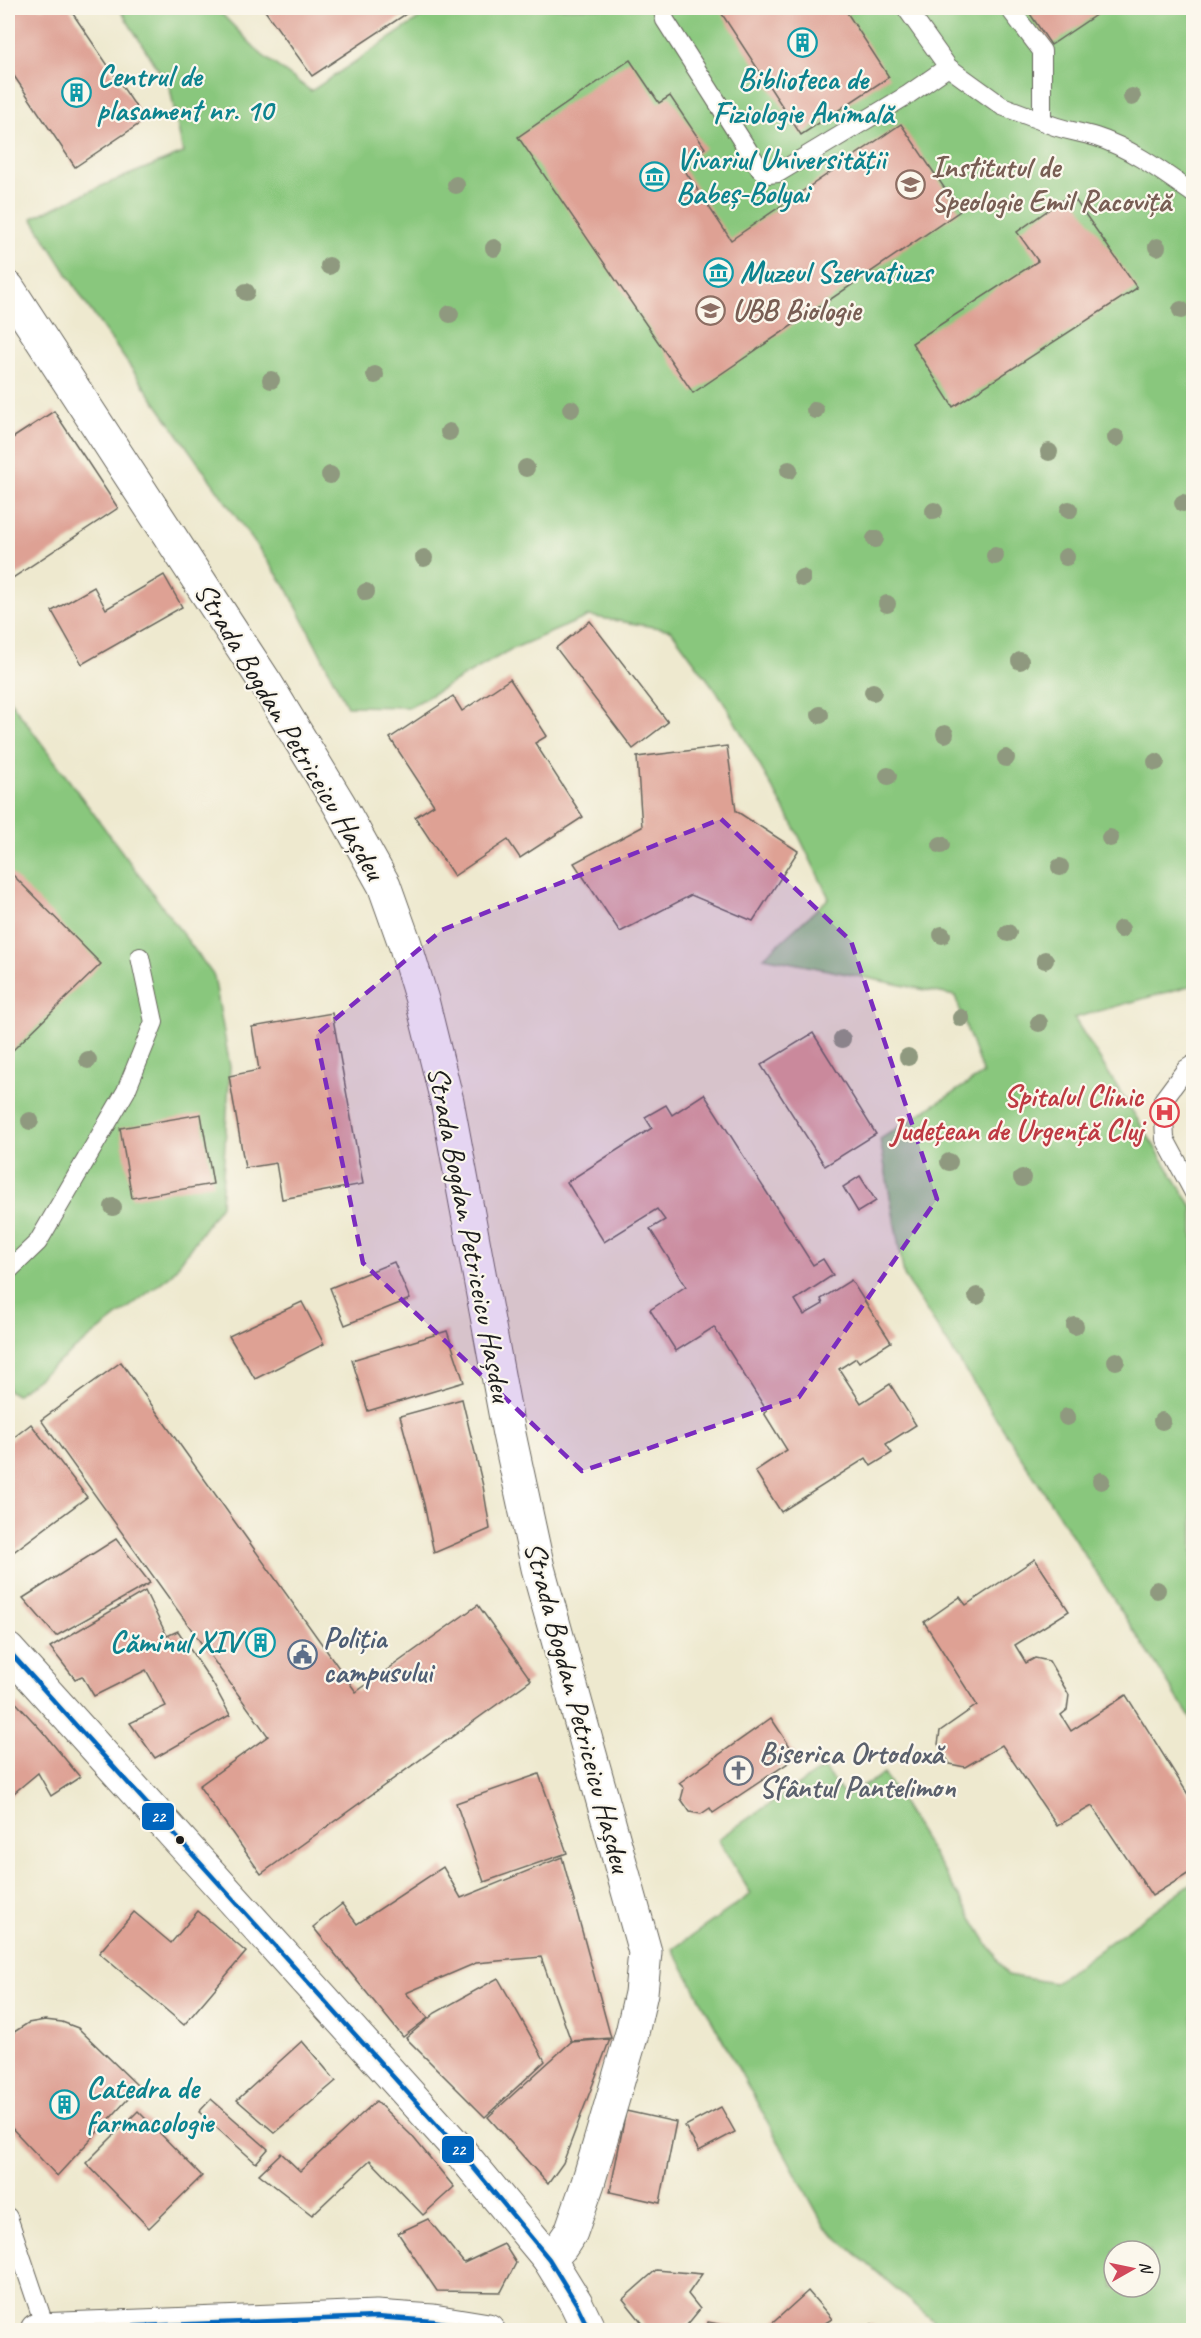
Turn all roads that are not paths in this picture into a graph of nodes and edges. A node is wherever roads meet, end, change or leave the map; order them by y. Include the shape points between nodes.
1 (664, 8) edge
2 (906, 8) edge
3 (1009, 8) edge
4 (948, 67) junction
5 (1042, 121) junction
6 (1194, 194) edge
7 (8, 288) edge
8 (140, 957) dead end
9 (1194, 1064) edge
10 (1194, 1193) edge
11 (8, 1271) edge
12 (8, 1650) edge
13 (8, 2217) edge
14 (549, 2259) junction
15 (433, 2326) edge
16 (46, 2330) edge
17 (37, 2331) edge
18 (488, 2331) edge
19 (589, 2331) edge

1 - 4 lane via 665,20 760,169 768,174 778,173
2 - 4 lane
3 - 5 lane via 1042,51
4 - 5 lane via 1002,106
5 - 6 lane via 1128,151
7 - 14 street, Strada Bogdan Petriceicu Hașdeu via 267,685 339,804 384,885 422,1000 447,1101 538,1568 645,1952 632,2033 588,2183 571,2232
8 - 11 lane via 154,1022 126,1091 38,1242
9 - 10 lane via 1163,1100 1165,1140
12 - 14 street via 453,2143
13 - 16 lane
14 - 19 street
15 - 16 street via 376,2317
15 - 18 street
16 - 17 street

